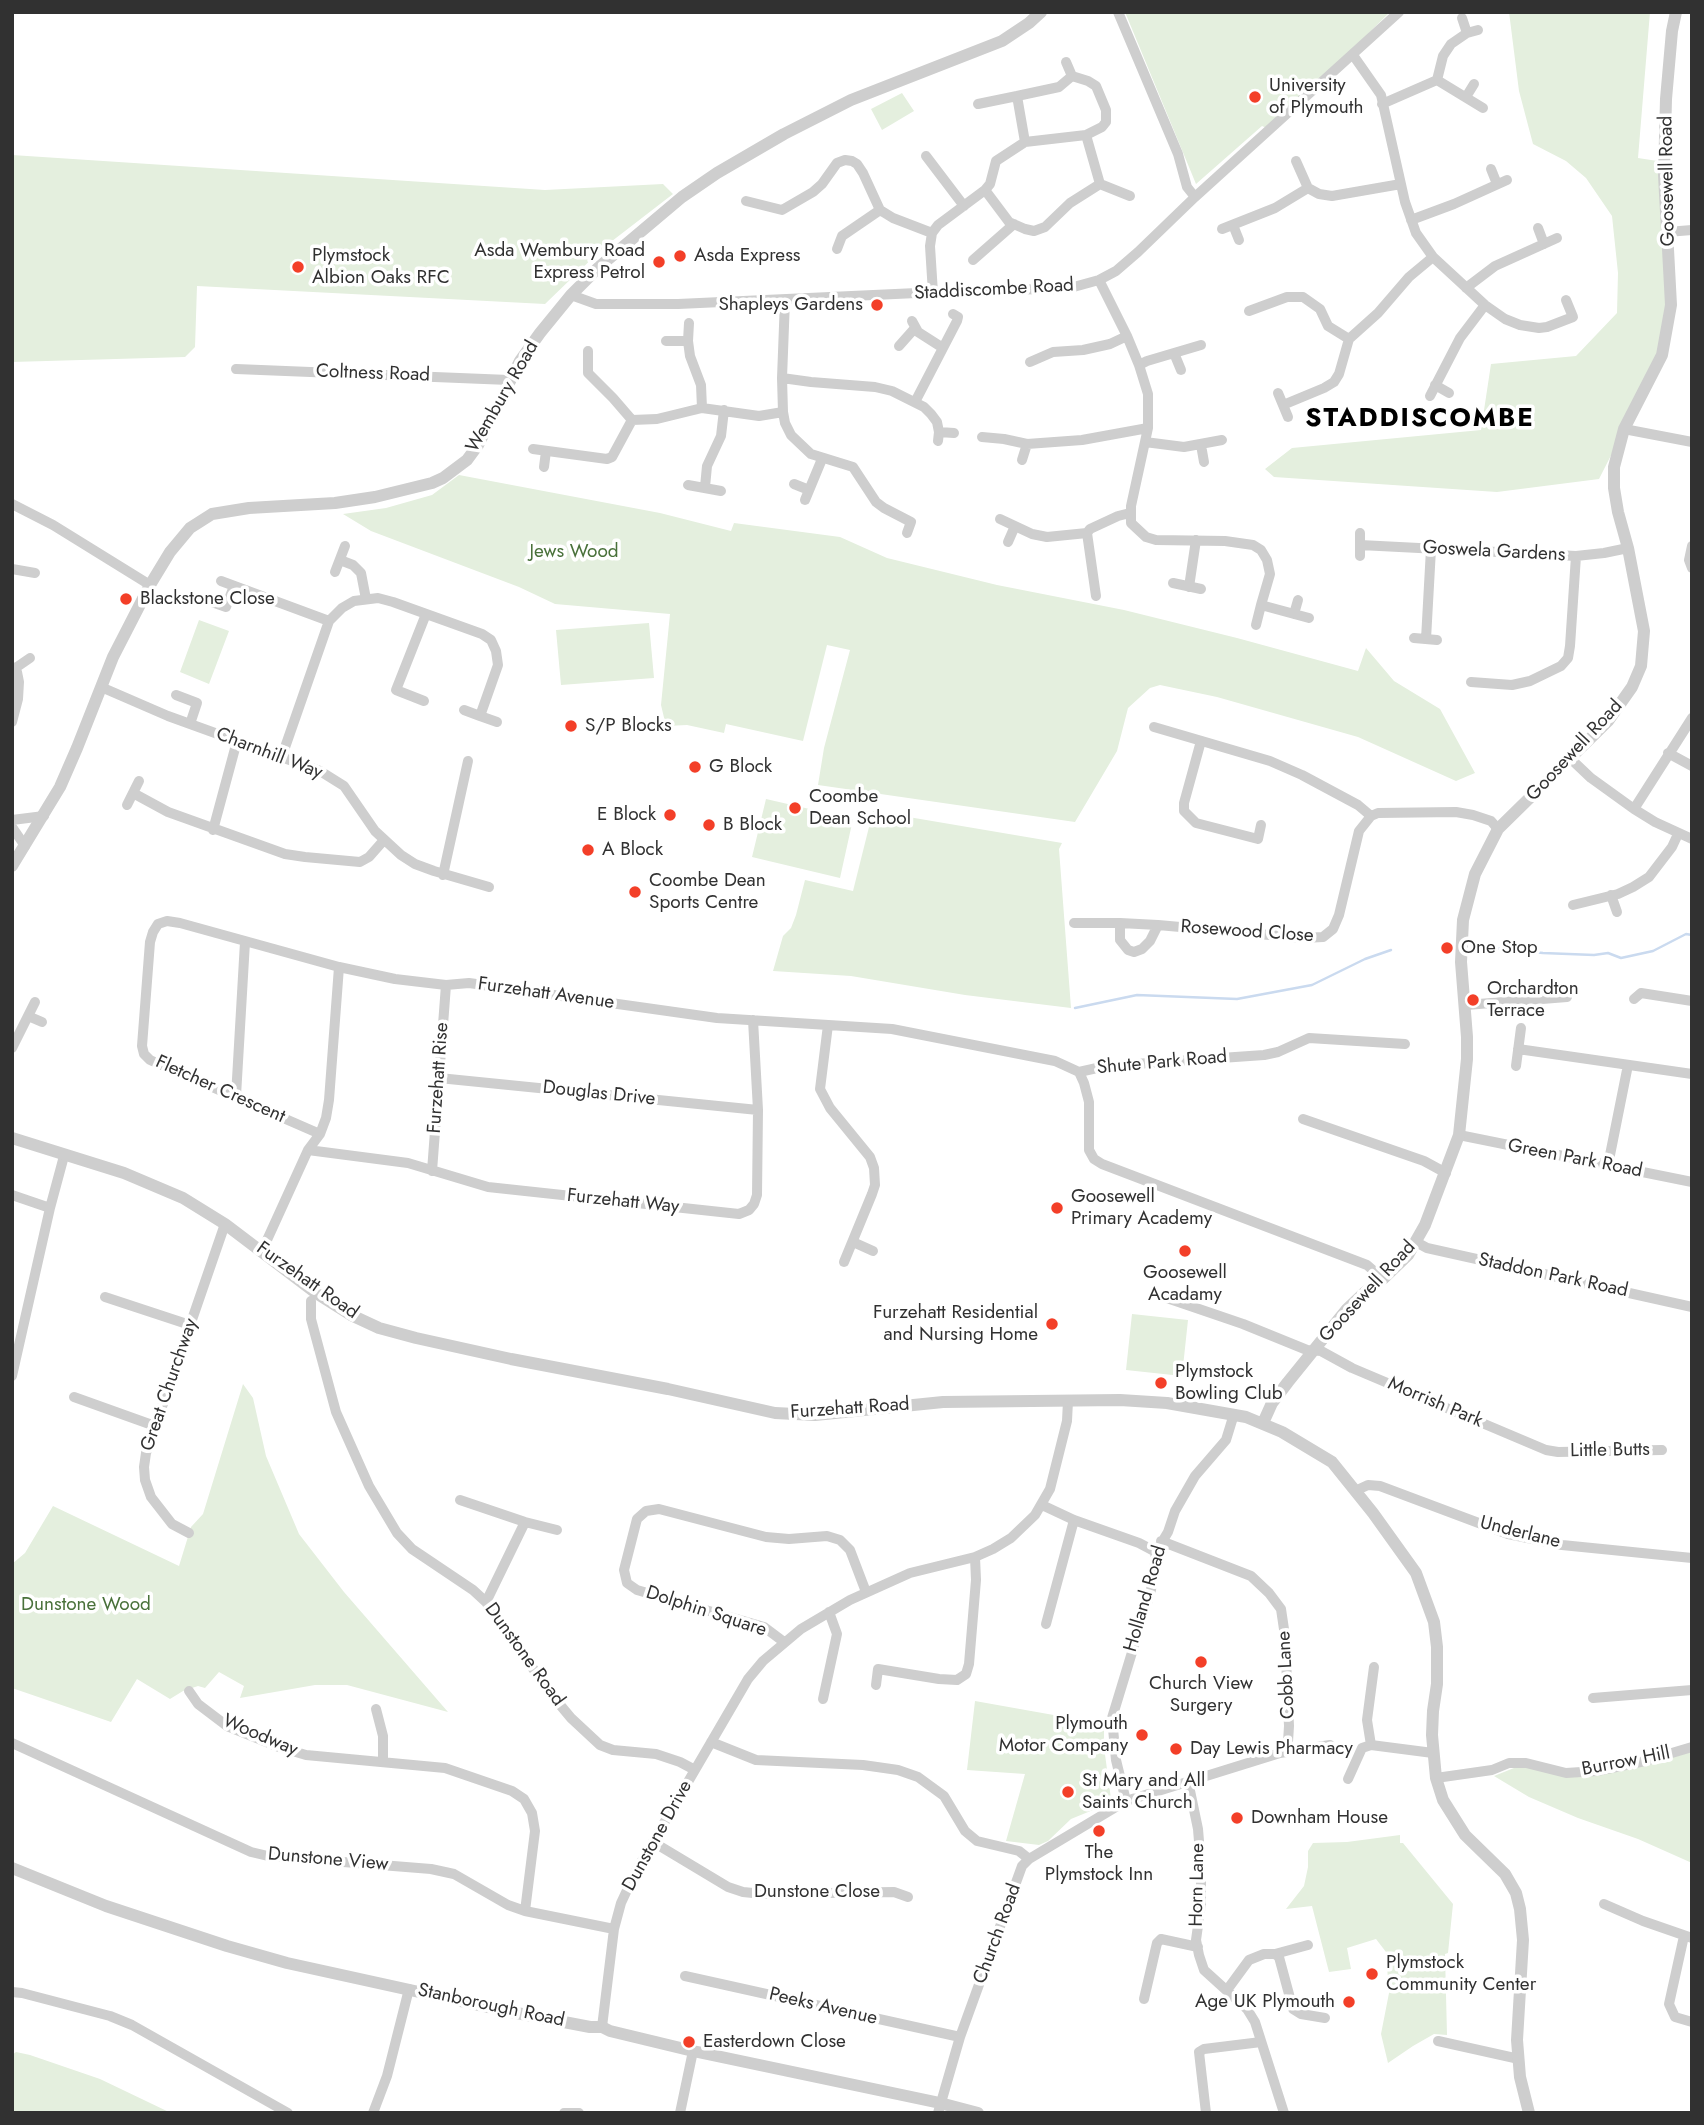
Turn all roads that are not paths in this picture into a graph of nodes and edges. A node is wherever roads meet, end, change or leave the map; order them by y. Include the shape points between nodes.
1 (1041, 12) edge
2 (1118, 12) edge
3 (1399, 12) edge
4 (1676, 12) edge
5 (1462, 18) dead end
6 (1353, 55) junction
7 (1066, 62) dead end
8 (1072, 76) junction
9 (1437, 80) junction
10 (1474, 84) dead end
11 (1017, 96) junction
12 (1466, 97) junction
13 (978, 104) dead end
14 (1382, 104) junction
15 (1483, 108) dead end
16 (1086, 135) junction
17 (1024, 142) junction
18 (926, 156) dead end
19 (1296, 161) dead end
20 (1491, 169) dead end
21 (1100, 184) junction
22 (1401, 184) junction
23 (1308, 188) junction
24 (985, 190) junction
25 (1130, 196) dead end
26 (1195, 197) junction
27 (746, 201) dead end
28 (964, 206) junction
29 (880, 210) junction
30 (1411, 220) junction
31 (1014, 225) junction
32 (1538, 229) dead end
33 (1692, 230) edge
34 (1667, 232) junction
35 (932, 233) junction
36 (1557, 238) dead end
37 (1239, 240) dead end
38 (1544, 244) junction
39 (838, 249) dead end
40 (1433, 257) junction
41 (973, 260) dead end
42 (1099, 280) junction
43 (1466, 288) junction
44 (933, 293) junction
45 (571, 295) junction
46 (785, 300) junction
47 (1566, 300) dead end
48 (1485, 305) junction
49 (1262, 307) junction
50 (1250, 311) dead end
51 (953, 314) dead end
52 (1268, 320) dead end
53 (689, 323) dead end
54 (1127, 336) junction
55 (1349, 340) junction
56 (666, 341) dead end
57 (688, 341) junction
58 (899, 345) dead end
59 (1201, 345) dead end
60 (943, 348) junction
61 (588, 351) dead end
62 (1174, 353) junction
63 (1030, 362) dead end
64 (1139, 365) junction
65 (236, 369) dead end
66 (587, 369) junction
67 (575, 370) dead end
68 (1181, 370) dead end
69 (782, 378) junction
70 (509, 380) junction
71 (1278, 393) dead end
72 (1449, 393) dead end
73 (915, 402) junction
74 (1283, 405) junction
75 (702, 408) junction
76 (724, 410) junction
77 (783, 412) junction
78 (1287, 417) dead end
79 (632, 420) junction
80 (1147, 428) junction
81 (1623, 429) junction
82 (954, 433) dead end
83 (982, 437) dead end
84 (1222, 440) dead end
85 (1145, 442) junction
86 (1692, 442) edge
87 (1027, 444) junction
88 (1201, 445) junction
89 (533, 449) dead end
90 (546, 451) junction
91 (822, 459) junction
92 (1022, 460) dead end
93 (1204, 462) dead end
94 (544, 467) dead end
95 (794, 484) dead end
96 (688, 485) dead end
97 (705, 487) junction
98 (721, 491) dead end
99 (12, 504) edge
100 (1130, 513) junction
101 (1000, 519) dead end
102 (1015, 526) junction
103 (907, 533) dead end
104 (1087, 533) junction
105 (1360, 533) dead end
106 (1196, 540) junction
107 (1008, 542) dead end
108 (345, 546) dead end
109 (1692, 546) edge
110 (1628, 548) junction
111 (1431, 549) junction
112 (1576, 556) junction
113 (340, 560) junction
114 (1692, 568) edge
115 (12, 569) edge
116 (335, 572) dead end
117 (35, 573) dead end
118 (221, 581) dead end
119 (1173, 583) dead end
120 (150, 585) junction
121 (234, 586) junction
122 (1189, 587) junction
123 (1201, 589) dead end
124 (1096, 596) dead end
125 (366, 599) junction
126 (1298, 600) dead end
127 (209, 601) dead end
128 (1261, 605) junction
129 (426, 614) junction
130 (1294, 614) junction
131 (1308, 618) dead end
132 (329, 621) junction
133 (1256, 625) dead end
134 (1414, 638) dead end
135 (30, 658) dead end
136 (13, 668) edge
137 (1491, 670) dead end
138 (1471, 682) dead end
139 (1491, 683) junction
140 (101, 687) junction
141 (176, 695) dead end
142 (425, 701) dead end
143 (464, 709) dead end
144 (480, 716) junction
145 (1692, 718) edge
146 (12, 722) edge
147 (497, 722) dead end
148 (190, 724) junction
149 (1154, 727) dead end
150 (237, 741) junction
151 (1201, 741) junction
152 (1668, 753) junction
153 (282, 756) junction
154 (1571, 759) junction
155 (468, 761) dead end
156 (1692, 766) edge
157 (139, 780) dead end
158 (450, 784) dead end
159 (462, 786) junction
160 (133, 793) junction
161 (127, 805) dead end
162 (1633, 809) junction
163 (44, 816) junction
164 (1371, 816) junction
165 (12, 820) edge
166 (1261, 825) dead end
167 (12, 827) edge
168 (1498, 829) junction
169 (213, 830) junction
170 (1678, 834) junction
171 (1692, 839) edge
172 (384, 840) junction
173 (25, 846) junction
174 (12, 866) edge
175 (443, 875) junction
176 (489, 887) dead end
177 (1611, 895) junction
178 (1573, 905) dead end
179 (1617, 912) dead end
180 (1074, 923) dead end
181 (1120, 923) junction
182 (1158, 925) junction
183 (245, 942) junction
184 (339, 967) junction
185 (446, 985) junction
186 (1567, 997) dead end
187 (1634, 999) dead end
188 (35, 1002) dead end
189 (1692, 1002) edge
190 (1466, 1005) junction
191 (28, 1016) junction
192 (753, 1020) junction
193 (42, 1022) dead end
194 (828, 1024) junction
195 (1521, 1028) dead end
196 (1405, 1044) dead end
197 (12, 1048) edge
198 (1518, 1049) junction
199 (1628, 1065) junction
200 (1516, 1066) dead end
201 (1079, 1072) junction
202 (1692, 1074) edge
203 (439, 1077) junction
204 (236, 1096) junction
205 (758, 1110) junction
206 (1303, 1119) dead end
207 (320, 1135) junction
208 (1459, 1135) junction
209 (12, 1138) edge
210 (307, 1150) junction
211 (64, 1156) junction
212 (1608, 1165) junction
213 (432, 1171) junction
214 (1446, 1172) junction
215 (1692, 1182) edge
216 (12, 1195) edge
217 (50, 1208) junction
218 (225, 1224) junction
219 (853, 1242) junction
220 (1416, 1242) junction
221 (262, 1251) junction
222 (873, 1251) dead end
223 (844, 1262) dead end
224 (1383, 1279) junction
225 (1158, 1295) dead end
226 (105, 1297) dead end
227 (312, 1301) dead end
228 (1692, 1307) edge
229 (190, 1325) junction
230 (1314, 1350) junction
231 (12, 1376) edge
232 (74, 1397) dead end
233 (1068, 1401) junction
234 (1234, 1414) junction
235 (1263, 1423) junction
236 (155, 1426) junction
237 (1662, 1450) dead end
238 (1558, 1452) joint
239 (1355, 1491) junction
240 (460, 1500) dead end
241 (1042, 1505) junction
242 (1074, 1520) junction
243 (524, 1522) junction
244 (556, 1530) dead end
245 (189, 1533) dead end
246 (1158, 1546) junction
247 (975, 1557) junction
248 (1692, 1558) edge
249 (866, 1592) junction
250 (486, 1602) junction
251 (829, 1612) junction
252 (1046, 1624) dead end
253 (784, 1642) junction
254 (1374, 1667) dead end
255 (876, 1685) dead end
256 (1692, 1690) edge
257 (189, 1691) dead end
258 (1615, 1696) junction
259 (1593, 1698) dead end
260 (823, 1699) dead end
261 (376, 1709) dead end
262 (1616, 1711) dead end
263 (710, 1742) junction
264 (12, 1743) edge
265 (1330, 1745) dead end
266 (1371, 1745) junction
267 (1692, 1747) edge
268 (1280, 1753) junction
269 (1433, 1753) junction
270 (383, 1761) junction
271 (695, 1770) junction
272 (1436, 1778) junction
273 (1348, 1779) dead end
274 (1188, 1781) junction
275 (1126, 1801) junction
276 (653, 1842) junction
277 (1029, 1859) junction
278 (12, 1868) edge
279 (908, 1897) dead end
280 (1612, 1904) dead end
281 (525, 1911) junction
282 (614, 1929) junction
283 (1688, 1937) edge
284 (1308, 1945) dead end
285 (1198, 1947) junction
286 (1275, 1954) junction
287 (685, 1976) dead end
288 (409, 1989) junction
289 (1227, 1990) junction
290 (12, 1992) edge
291 (1144, 1999) dead end
292 (1325, 2018) dead end
293 (1692, 2022) edge
294 (602, 2027) junction
295 (960, 2037) junction
296 (1438, 2041) dead end
297 (1261, 2042) junction
298 (693, 2051) junction
299 (1518, 2059) junction
300 (939, 2108) edge
301 (288, 2113) edge
302 (373, 2113) edge
303 (564, 2113) edge
304 (579, 2113) edge
305 (681, 2113) edge
306 (978, 2113) edge
307 (1206, 2113) edge
308 (1284, 2113) edge
309 (1529, 2113) edge

1 - 45 street, Wembury Road via 1002,41 852,100 717,173 682,197
2 - 26 street via 1178,154 1187,187
3 - 6 street, Staddiscombe Road
4 - 34 street, Goosewell Road via 1666,112
5 - 9 street via 1472,32 1457,38 1443,56
6 - 14 street via 1381,95
6 - 26 street, Staddiscombe Road
7 - 8 street
8 - 11 street via 1059,87
8 - 16 street via 1096,86 1106,110 1106,122
9 - 12 street
9 - 14 street
10 - 12 street
11 - 13 street
11 - 17 street
12 - 15 street
14 - 22 street
16 - 17 street
16 - 21 street
17 - 24 street via 996,161
18 - 28 street
19 - 23 street
20 - 30 street via 1502,182
21 - 25 street
21 - 31 street via 1070,203 1045,227 1034,231
22 - 23 street via 1332,195
22 - 30 street
23 - 37 street via 1276,208 1228,227
24 - 28 street
24 - 31 street
26 - 42 street, Staddiscombe Road via 1116,271
27 - 29 street via 782,210 822,184 837,163 845,160 857,164
28 - 35 street
29 - 35 street
29 - 39 street via 842,236
30 - 40 street
31 - 41 street
32 - 38 street
33 - 34 street
34 - 81 street, Goosewell Road via 1668,330 1662,355
35 - 44 street
36 - 38 street
38 - 43 street via 1495,266
40 - 43 street
40 - 55 street
42 - 44 street, Staddiscombe Road via 1070,288
42 - 54 street
43 - 48 street
44 - 46 street, Staddiscombe Road
45 - 46 street, Staddiscombe Road via 596,304
45 - 70 street, Wembury Road
46 - 69 street
47 - 48 street via 1578,314 1547,327 1528,327 1505,319
48 - 72 street via 1460,338 1432,390
49 - 50 street
49 - 52 street
49 - 55 street via 1303,297 1320,309 1328,326
51 - 60 street via 957,321
53 - 57 street
54 - 63 street via 1083,350 1053,352
54 - 64 street
55 - 74 street via 1334,382
56 - 57 street
57 - 75 street via 701,385
58 - 60 street via 914,325
59 - 62 street
60 - 73 street via 942,363
61 - 66 street
62 - 64 street
62 - 68 street
64 - 80 street via 1148,394
65 - 70 street, Coltness Road
66 - 67 street
66 - 79 street
69 - 73 street via 875,387
69 - 77 street
70 - 120 street, Wembury Road via 478,445 443,478 375,497 212,514 180,538
71 - 74 street
73 - 82 street via 937,422 939,436
74 - 78 street
75 - 76 street
75 - 79 street
76 - 77 street via 759,415
76 - 97 street
77 - 91 street via 791,435
79 - 90 street via 607,459
80 - 85 street
80 - 87 street
81 - 86 street
81 - 110 street, Goosewell Road via 1614,488
83 - 87 street
84 - 88 street
85 - 88 street
85 - 100 street
87 - 92 street
88 - 93 street
89 - 90 street
90 - 94 street
91 - 95 street via 807,495
91 - 103 street via 853,467 876,502 911,523
96 - 97 street
97 - 98 street
99 - 120 street
100 - 104 street
100 - 106 street via 1131,523 1146,537
101 - 102 street
102 - 104 street via 1047,537
102 - 107 street
104 - 124 street
105 - 111 street, Goswela Gardens via 1360,550
106 - 122 street
106 - 128 street via 1242,542 1261,550 1270,574
108 - 113 street
109 - 114 street
110 - 112 street, Goswela Gardens
110 - 154 street, Goosewell Road via 1644,631 1640,666 1621,705
111 - 112 street, Goswela Gardens
111 - 134 street via 1431,639
112 - 139 street via 1568,658 1530,681
113 - 116 street
113 - 125 street via 361,573
115 - 117 street
118 - 121 street
119 - 122 street
120 - 140 street, Wembury Road
121 - 127 street via 226,607
121 - 132 street
122 - 123 street
125 - 129 street via 386,600
125 - 132 street via 342,608
126 - 130 street
128 - 130 street
128 - 133 street
129 - 142 street via 391,688
129 - 144 street via 491,640 498,664
130 - 131 street
132 - 153 street
135 - 136 street
136 - 146 street via 19,682
137 - 139 street
138 - 139 street
140 - 148 street, Charnhill Way
140 - 163 street, Wembury Road
141 - 148 street via 197,703
143 - 144 street
144 - 147 street
145 - 152 street
148 - 150 street, Charnhill Way
149 - 151 street
150 - 153 street, Charnhill Way
150 - 169 street
151 - 164 street via 1291,770
151 - 166 street via 1184,811 1196,823 1258,839
152 - 156 street
152 - 162 street
153 - 172 street, Charnhill Way via 344,786
154 - 162 street
154 - 168 street, Goosewell Road
155 - 159 street
157 - 160 street
158 - 159 street
159 - 175 street
160 - 161 street
160 - 169 street
162 - 170 street
163 - 165 street
163 - 173 street, Wembury Road
164 - 168 street via 1455,812 1491,821
164 - 182 street, Rosewood Close via 1359,831 1339,915 1323,937
167 - 173 street
168 - 190 street, Goosewell Road via 1475,874 1463,920
169 - 172 street via 285,854 360,862
170 - 171 street
170 - 177 street via 1648,877
172 - 175 street, Charnhill Way via 415,864
173 - 174 street, Wembury Road
175 - 176 street, Charnhill Way
177 - 178 street
177 - 179 street
180 - 181 street, Rosewood Close
181 - 182 street, Rosewood Close
181 - 182 street, Rosewood Close via 1120,940 1135,952 1150,941
183 - 184 street, Fletcher Crescent
183 - 204 street
183 - 204 street, Fletcher Crescent via 180,923 158,924 150,942 142,1046 150,1060
184 - 185 street, Furzehatt Avenue
184 - 207 street via 329,1100
185 - 192 street, Furzehatt Avenue via 469,983
185 - 203 street, Furzehatt Rise
186 - 190 street
187 - 189 street via 1641,993
188 - 191 street
190 - 208 street, Goosewell Road via 1467,1059
191 - 193 street
191 - 197 street
192 - 194 street, Shute Park Road
192 - 205 street, Furzehatt Way
194 - 201 street, Shute Park Road via 892,1029 1055,1061
194 - 219 street via 820,1090 874,1168 875,1185
195 - 198 street
196 - 201 street, Shute Park Road via 1388,1048 1309,1038 1264,1055 1106,1066
198 - 199 street
198 - 200 street
199 - 202 street
199 - 212 street
201 - 224 street via 1089,1102 1089,1150 1094,1159 1367,1265
203 - 205 street, Douglas Drive
203 - 213 street, Furzehatt Rise
204 - 207 street, Fletcher Crescent
205 - 213 street, Furzehatt Way via 757,1195 749,1210 738,1214 488,1187
206 - 214 street
207 - 210 street
208 - 212 street, Green Park Road
208 - 214 street, Goosewell Road
209 - 211 street, Furzehatt Road
210 - 213 street, Furzehatt Way via 408,1163
210 - 221 street
211 - 217 street
211 - 218 street, Furzehatt Road via 146,1182
212 - 215 street, Green Park Road
214 - 220 street, Goosewell Road
216 - 217 street
217 - 231 street
218 - 221 street, Furzehatt Road
218 - 229 street, Great Churchway
219 - 222 street
219 - 223 street
220 - 224 street, Goosewell Road
220 - 228 street, Staddon Park Road
221 - 233 street, Furzehatt Road via 316,1293 379,1328 756,1410 815,1415 943,1402
224 - 230 street, Goosewell Road via 1347,1309
225 - 230 street, Morrish Park
226 - 229 street
227 - 250 street, Dunstone Road via 311,1319 336,1412 369,1486 412,1549
229 - 236 street, Great Churchway
230 - 235 street, Goosewell Road via 1272,1403
230 - 238 street, Morrish Park
232 - 236 street
233 - 234 street, Furzehatt Road via 1167,1403
233 - 241 street via 1059,1457
234 - 235 street, Furzehatt Road
234 - 246 street, Holland Road via 1226,1440 1195,1476
235 - 239 street, Furzehatt Road via 1332,1462
236 - 245 street, Great Churchway via 146,1453 145,1480 162,1513
237 - 238 street, Little Butts
239 - 248 street, Underlane via 1380,1486 1508,1534 1562,1545
239 - 269 street, Furzehatt Road via 1416,1573 1434,1622
240 - 243 street
241 - 242 street, Cobb Lane
241 - 247 street, Dunstone Drive via 1011,1538
242 - 246 street, Cobb Lane
242 - 252 street
243 - 244 street
243 - 250 street
246 - 268 street, Cobb Lane via 1251,1576 1281,1609 1290,1726 1288,1742
246 - 275 street, Holland Road via 1151,1590 1112,1718
247 - 249 street, Dunstone Drive via 910,1573
247 - 255 street via 966,1674 957,1680 873,1669
249 - 251 street, Dunstone Drive
249 - 253 street, Dolphin Square via 850,1550 840,1540 766,1537 659,1509 646,1511 637,1519 624,1570 627,1583 637,1590 764,1627
250 - 271 street, Dunstone Road via 551,1694 600,1745 656,1754
251 - 253 street, Dunstone Drive
251 - 260 street via 837,1634 821,1682
253 - 263 street, Dunstone Drive via 748,1679
254 - 266 street via 1367,1720
256 - 258 street
257 - 270 street, Woodway via 227,1726 279,1747 306,1755
258 - 259 street
258 - 262 street
261 - 270 street
263 - 271 street, Dunstone Drive
263 - 277 street via 756,1760 863,1765 918,1777 944,1796 965,1831 977,1841 1019,1851
264 - 281 street, Dunstone View via 251,1852 432,1869 454,1874
265 - 268 street, Church Road
266 - 269 street
266 - 273 street via 1362,1748
267 - 272 street, Burrow Hill via 1597,1771 1566,1773 1509,1763
268 - 274 street, Church Road
269 - 272 street, Furzehatt Road
270 - 281 street, Woodway via 445,1768 512,1791 524,1800 535,1831
271 - 276 street, Dunstone Drive
272 - 299 street, Furzehatt Road via 1443,1800 1465,1835 1506,1874 1516,1893 1522,1940
274 - 275 street, Church Road
274 - 285 street, Horn Lane via 1201,1866
275 - 277 street, Church Road
276 - 279 street, Dunstone Close via 743,1892 894,1892
276 - 282 street, Dunstone Drive via 621,1903
277 - 295 street, Church Road via 1022,1866
278 - 288 street, Stanborough Road via 106,1906 227,1946
280 - 283 street
281 - 282 street, Dunstone View
282 - 294 street, Dunstone Drive
283 - 293 street via 1669,2004 1675,2017
284 - 286 street
285 - 289 street, Horn Lane via 1205,1970
285 - 291 street, Horn Lane via 1157,1942
286 - 289 street via 1249,1961
286 - 292 street via 1296,2012
287 - 295 street, Peeks Avenue
288 - 294 street, Stanborough Road
288 - 302 street
289 - 297 street, Horn Lane via 1247,2009
290 - 301 street via 132,2025
294 - 298 street, Stanborough Road
295 - 300 street, Church Road
296 - 299 street
297 - 307 street via 1199,2052
297 - 308 street, Horn Lane
298 - 300 street, Stanborough Road
298 - 305 street
299 - 309 street, Furzehatt Road
300 - 306 street, Stanborough Road
303 - 304 street

